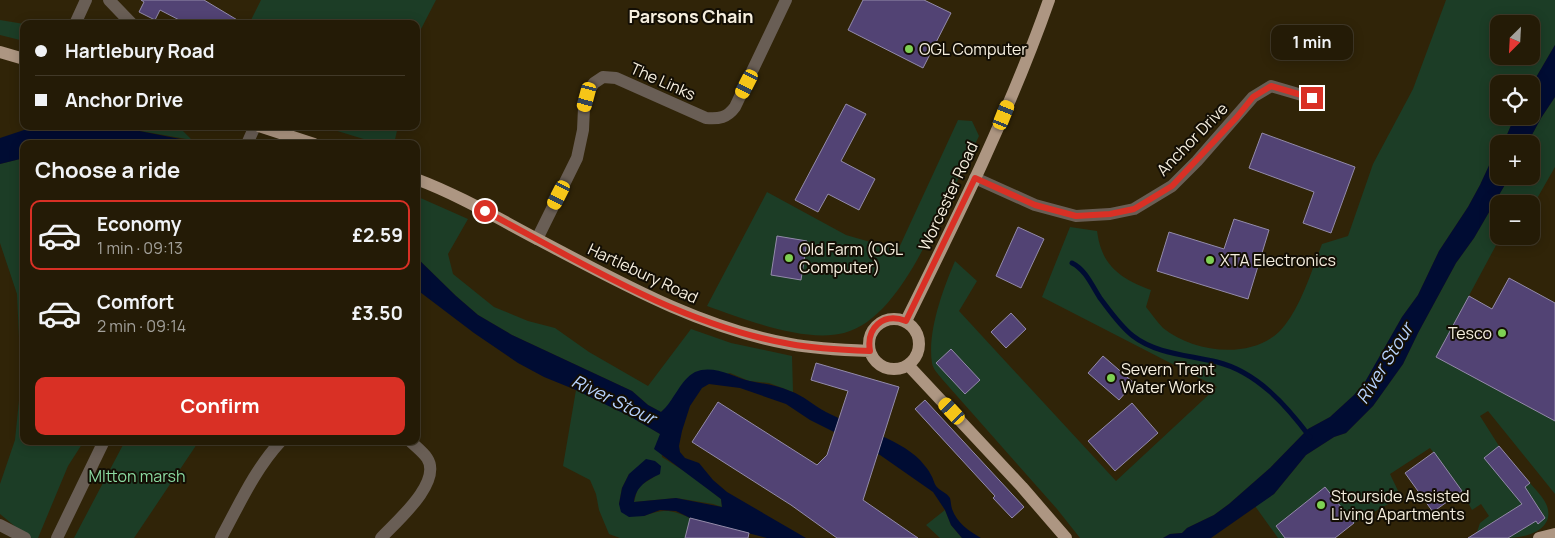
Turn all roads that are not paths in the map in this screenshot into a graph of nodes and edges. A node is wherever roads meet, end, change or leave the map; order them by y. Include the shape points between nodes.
1 (86, 0) edge
2 (109, 0) edge
3 (786, 0) edge
4 (1048, 0) edge
5 (77, 20) edge
6 (128, 20) edge
7 (0, 52) edge
8 (20, 58) edge
9 (1312, 98) dead end
10 (270, 130) edge
11 (301, 140) edge
12 (975, 178) junction
13 (420, 181) edge
14 (537, 239) junction
15 (906, 321) junction
16 (870, 351) junction
17 (908, 365) junction
18 (102, 445) edge
19 (277, 445) edge
20 (414, 445) edge
21 (0, 525) edge
22 (1555, 534) edge
23 (25, 538) edge
24 (57, 538) edge
25 (221, 538) edge
26 (381, 538) edge
27 (1066, 538) edge
28 (1539, 538) edge

1 - 5 street
2 - 6 street
3 - 14 street, The Links via 735,107 725,117 706,118 616,78 602,77 594,83 584,108 577,158
4 - 12 main road, Worcester Road via 1027,59
7 - 8 main road
9 - 12 street, Anchor Drive via 1271,86 1253,97 1172,186 1134,209 1076,216 1035,205
10 - 11 main road
12 - 15 main road, Worcester Road
13 - 14 main road, Hartlebury Road
14 - 16 main road, Hartlebury Road via 660,302 714,324 789,344
15 - 16 main road via 887,319 875,326 869,338
15 - 17 main road via 916,330 920,342 917,355
16 - 17 main road via 872,358 882,366 896,369
17 - 27 main road
18 - 24 street
19 - 25 street via 252,481
20 - 26 street via 428,459 430,476 417,500
21 - 23 street
22 - 28 main road

